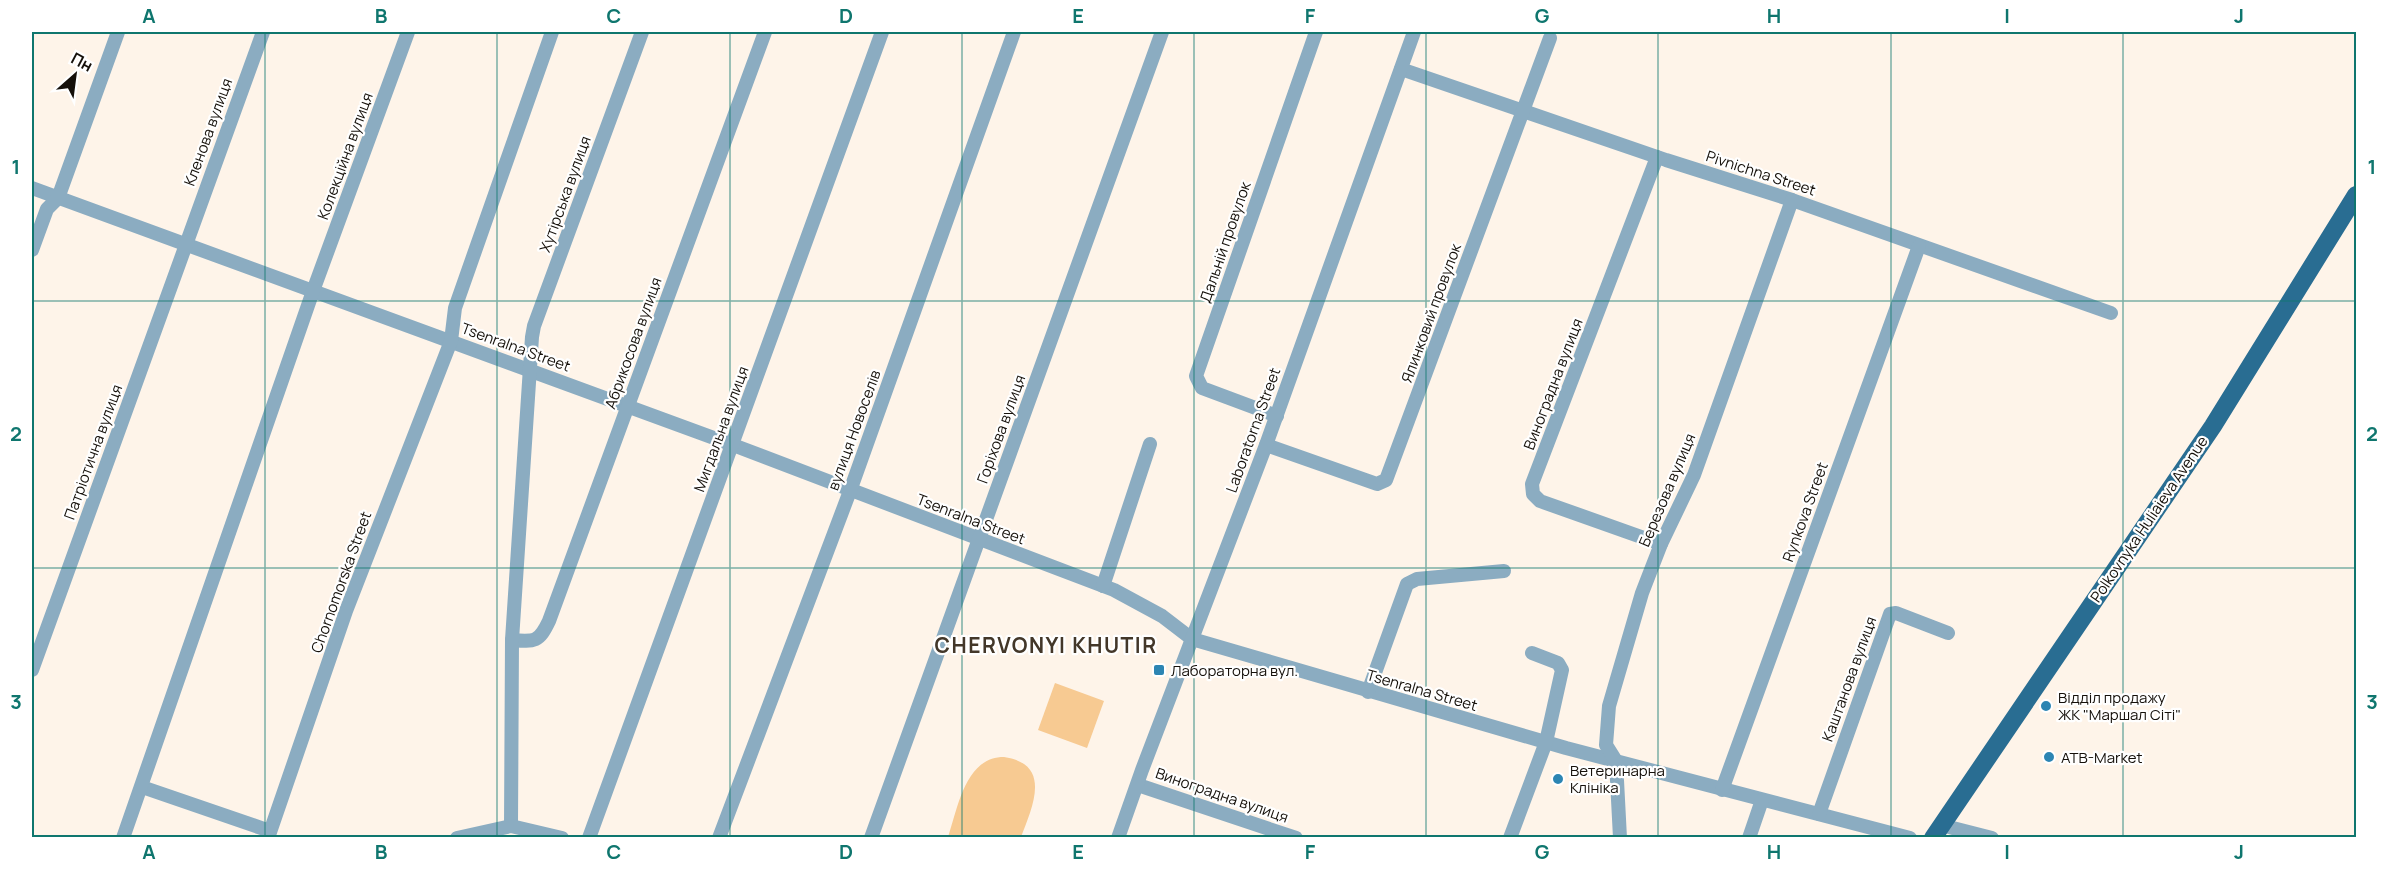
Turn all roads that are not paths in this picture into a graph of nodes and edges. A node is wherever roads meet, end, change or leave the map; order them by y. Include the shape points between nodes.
1 (118, 32) edge
2 (263, 32) edge
3 (408, 32) edge
4 (552, 32) edge
5 (642, 32) edge
6 (765, 32) edge
7 (882, 32) edge
8 (1014, 32) edge
9 (1162, 32) edge
10 (1316, 32) edge
11 (1414, 32) edge
12 (1550, 38) dead end
13 (1401, 69) junction
14 (1522, 109) junction
15 (1657, 157) junction
16 (32, 188) edge
17 (2356, 195) edge
18 (58, 198) junction
19 (1792, 200) junction
20 (185, 244) junction
21 (1919, 246) junction
22 (32, 250) edge
23 (313, 291) junction
24 (2111, 313) dead end
25 (451, 341) junction
26 (530, 370) junction
27 (627, 406) junction
28 (1277, 416) junction
29 (1150, 444) dead end
30 (733, 445) junction
31 (1266, 445) junction
32 (850, 491) junction
33 (979, 539) junction
34 (1661, 544) junction
35 (1504, 572) dead end
36 (1103, 586) junction
37 (1948, 633) dead end
38 (1192, 639) junction
39 (512, 640) junction
40 (1532, 653) dead end
41 (32, 670) edge
42 (1368, 692) junction
43 (1546, 742) junction
44 (1616, 761) junction
45 (1138, 785) junction
46 (142, 787) junction
47 (1722, 790) junction
48 (1762, 800) junction
49 (1819, 814) junction
50 (511, 826) junction
51 (1937, 831) edge
52 (269, 834) edge
53 (123, 837) edge
54 (457, 837) edge
55 (562, 837) edge
56 (589, 837) edge
57 (718, 837) edge
58 (871, 837) edge
59 (1118, 837) edge
60 (1296, 837) edge
61 (1510, 837) edge
62 (1620, 837) edge
63 (1749, 837) edge
64 (1910, 837) edge
65 (1992, 837) edge

1 - 18 street
2 - 20 street, Кленова вулиця
3 - 23 street, Колекційна вулиця
4 - 25 street via 455,308
5 - 26 street, Хутірська вулиця via 534,326
6 - 27 street, Абрикосова вулиця
7 - 30 street, Мигдальна вулиця
8 - 32 street, вулиця Новоселів
9 - 33 street, Горіхова вулиця
10 - 28 street, Дальній провулок via 1196,376 1202,388
11 - 13 street, Laboratorna Street
12 - 14 street, Ялинковий провулок
13 - 14 street, Pivnichna Street
13 - 28 street, Laboratorna Street
14 - 15 street, Pivnichna Street
14 - 31 street, Ялинковий провулок via 1386,480 1377,484
15 - 19 street, Pivnichna Street
15 - 34 street, Виноградна вулиця via 1532,489 1540,501
16 - 18 street, Tsenralna Street
17 - 51 main road, Polkovnyka Huliaieva Avenue via 2213,426
18 - 20 street, Tsenralna Street
18 - 22 street via 47,209
19 - 21 street, Pivnichna Street
19 - 34 street, Березова вулиця via 1694,475
20 - 23 street, Tsenralna Street
20 - 41 street, Патріотична вулиця
21 - 24 street, Pivnichna Street
21 - 47 street, Rynkova Street
23 - 25 street, Tsenralna Street
23 - 46 street, Колекційна вулиця
25 - 26 street, Tsenralna Street
25 - 52 street, Chornomorska Street via 346,611
26 - 27 street, Tsenralna Street
26 - 39 street
27 - 30 street, Tsenralna Street
27 - 39 street, Абрикосова вулиця via 545,629 531,642
28 - 31 street, Laboratorna Street
29 - 36 street
30 - 32 street, Tsenralna Street
30 - 56 street, Мигдальна вулиця
31 - 38 street, Laboratorna Street
32 - 33 street, Tsenralna Street
32 - 57 street, вулиця Новоселів
33 - 36 street, Tsenralna Street
33 - 58 street, Горіхова вулиця
34 - 44 street, Березова вулиця via 1631,627 1609,706 1606,745
35 - 42 street via 1417,579 1407,584
36 - 38 street, Tsenralna Street via 1162,616
37 - 49 street, Каштанова вулиця via 1890,614
38 - 42 street, Tsenralna Street
38 - 45 street, Laboratorna Street
39 - 50 street
40 - 43 street via 1558,663 1562,670
42 - 43 street, Tsenralna Street
43 - 44 street, Tsenralna Street
43 - 61 street
44 - 47 street, Tsenralna Street
44 - 62 street, Березова вулиця
45 - 59 street, Laboratorna Street
45 - 60 street, Виноградна вулиця
46 - 52 street
46 - 53 street, Колекційна вулиця
47 - 48 street, Tsenralna Street
48 - 49 street, Tsenralna Street
48 - 63 street
49 - 64 street, Tsenralna Street
50 - 54 street
50 - 55 street
51 - 65 street

